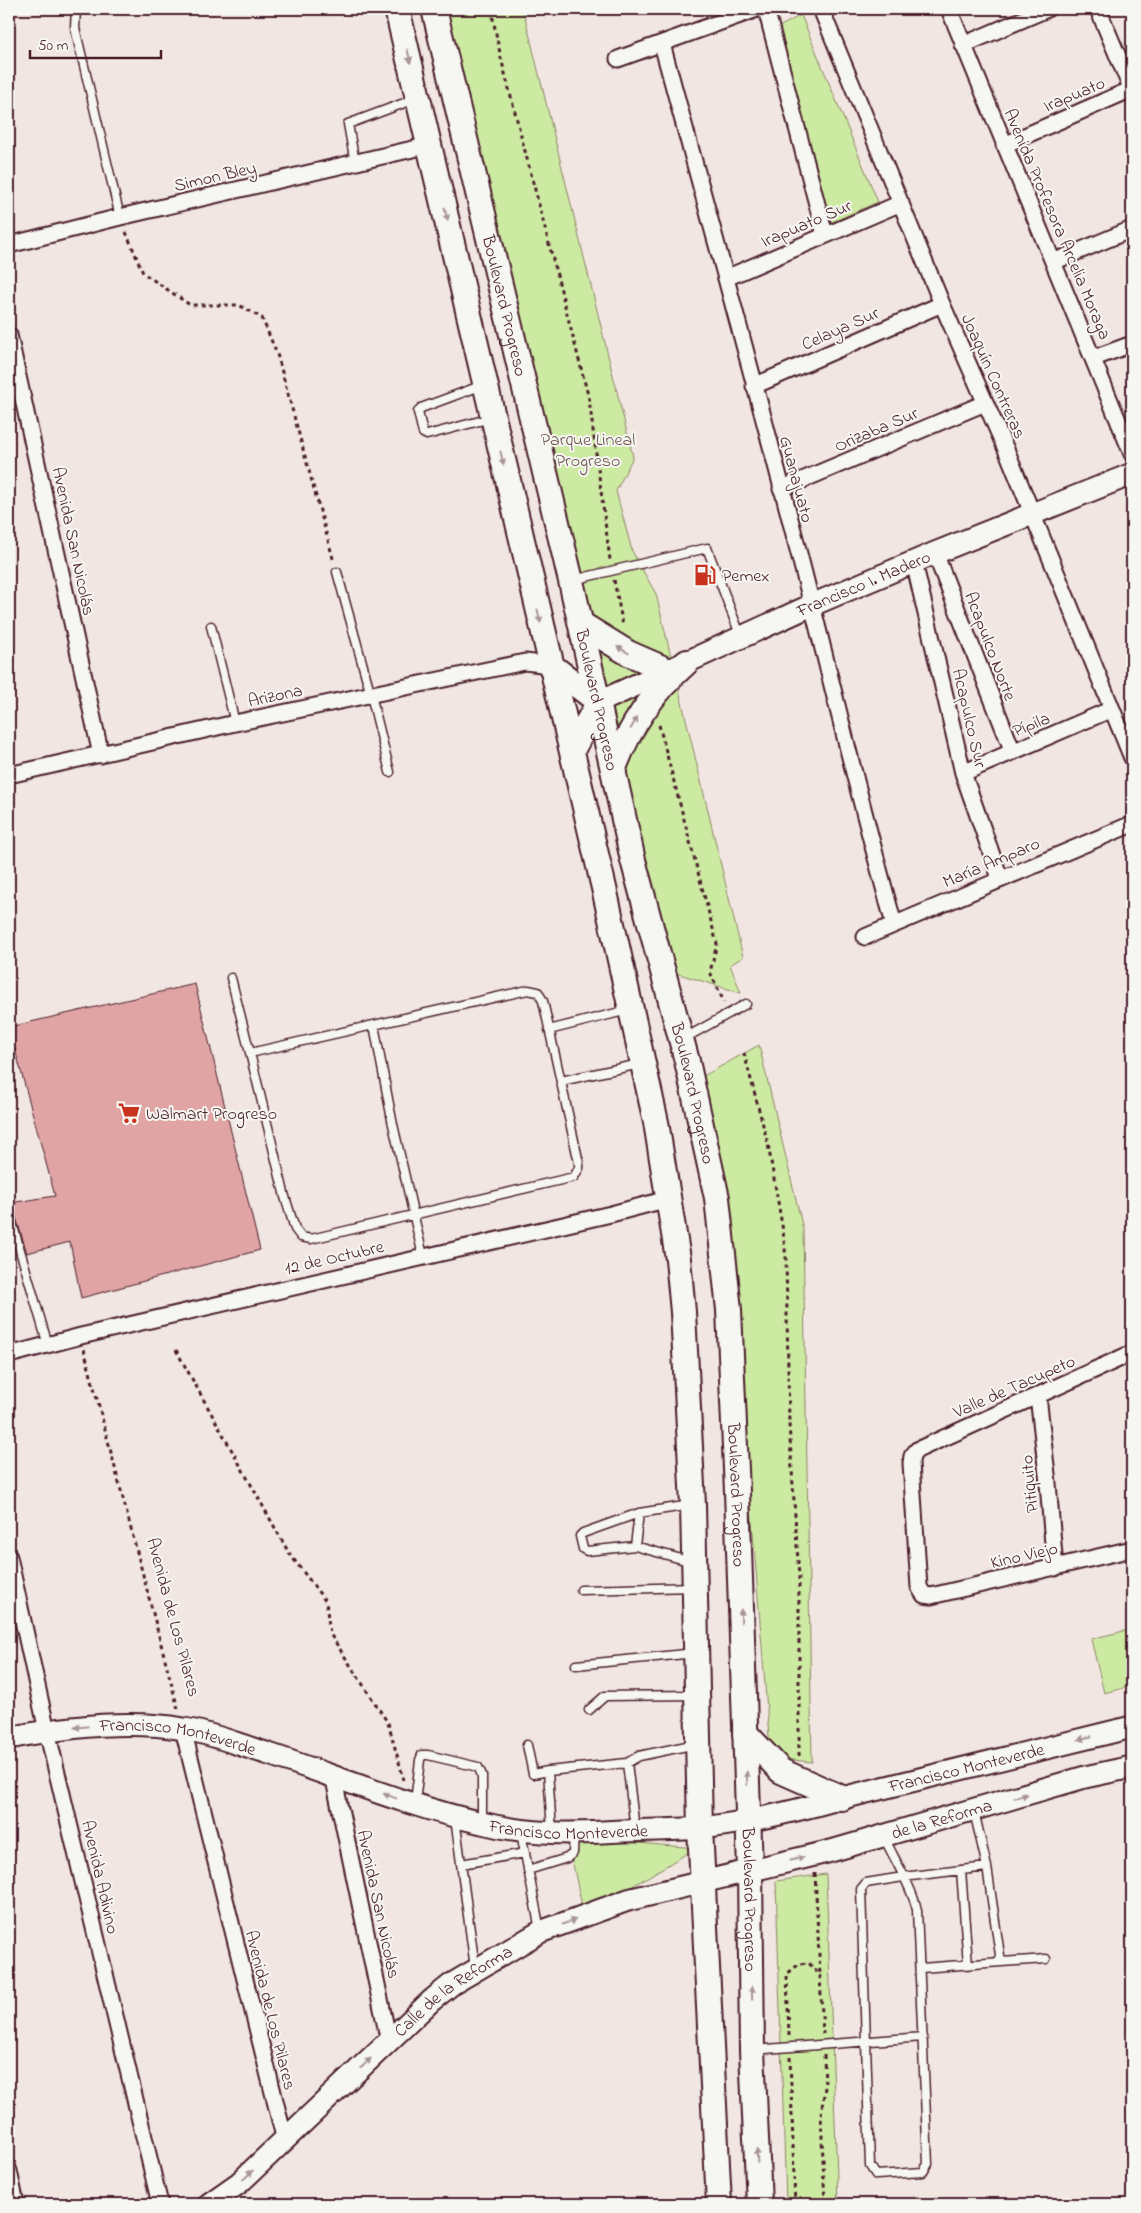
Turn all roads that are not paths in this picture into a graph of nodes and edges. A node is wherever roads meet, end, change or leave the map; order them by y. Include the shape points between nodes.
1 (76, 9) edge
2 (397, 9) edge
3 (434, 9) edge
4 (757, 9) edge
5 (766, 9) edge
6 (821, 9) edge
7 (949, 9) edge
8 (1047, 9) edge
9 (1098, 9) edge
10 (662, 44) junction
11 (963, 45) junction
12 (618, 59) dead end
13 (1132, 90) edge
14 (419, 97) junction
15 (430, 145) junction
16 (1004, 145) junction
17 (355, 163) junction
18 (901, 203) junction
19 (120, 217) junction
20 (1132, 229) edge
21 (825, 236) junction
22 (9, 245) edge
23 (1054, 262) junction
24 (726, 278) junction
25 (942, 304) junction
26 (9, 335) edge
27 (1132, 344) edge
28 (1094, 358) junction
29 (485, 384) junction
30 (754, 386) junction
31 (986, 402) junction
32 (492, 418) junction
33 (1132, 454) edge
34 (1132, 474) edge
35 (781, 489) junction
36 (1032, 514) junction
37 (935, 552) junction
38 (914, 562) junction
39 (337, 572) road end
40 (571, 581) junction
41 (812, 605) junction
42 (581, 624) junction
43 (211, 626) dead end
44 (741, 637) junction
45 (550, 665) junction
46 (677, 666) junction
47 (371, 694) junction
48 (598, 702) junction
49 (1112, 709) junction
50 (235, 723) junction
51 (572, 750) junction
52 (1012, 752) junction
53 (101, 755) junction
54 (1132, 758) edge
55 (614, 768) junction
56 (390, 772) dead end
57 (963, 773) junction
58 (9, 774) edge
59 (1132, 824) edge
60 (1000, 878) junction
61 (894, 924) junction
62 (865, 937) dead end
63 (230, 978) dead end
64 (746, 1004) dead end
65 (630, 1009) junction
66 (374, 1025) junction
67 (549, 1030) junction
68 (682, 1040) junction
69 (250, 1053) junction
70 (642, 1063) junction
71 (561, 1081) junction
72 (668, 1199) junction
73 (9, 1213) edge
74 (413, 1214) junction
75 (423, 1256) junction
76 (48, 1345) junction
77 (1132, 1353) edge
78 (9, 1355) edge
79 (1038, 1396) junction
80 (693, 1505) junction
81 (639, 1513) junction
82 (635, 1546) junction
83 (1132, 1549) edge
84 (9, 1557) edge
85 (695, 1563) junction
86 (1055, 1568) junction
87 (695, 1587) junction
88 (581, 1590) dead end
89 (924, 1595) joint
90 (697, 1653) junction
91 (576, 1666) dead end
92 (698, 1695) junction
93 (589, 1710) dead end
94 (1132, 1727) edge
95 (183, 1729) junction
96 (47, 1731) junction
97 (745, 1733) junction
98 (9, 1738) edge
99 (698, 1744) junction
100 (527, 1745) dead end
101 (628, 1763) junction
102 (1132, 1767) edge
103 (548, 1771) junction
104 (333, 1775) junction
105 (842, 1798) junction
106 (413, 1805) junction
107 (973, 1810) junction
108 (455, 1816) junction
109 (748, 1819) junction
110 (482, 1824) junction
111 (700, 1828) junction
112 (521, 1831) junction
113 (636, 1831) junction
114 (552, 1832) junction
115 (574, 1834) junction
116 (883, 1836) junction
117 (525, 1853) junction
118 (461, 1864) junction
119 (987, 1867) junction
120 (528, 1870) junction
121 (750, 1870) junction
122 (961, 1870) junction
123 (903, 1877) junction
124 (702, 1880) junction
125 (540, 1932) junction
126 (1046, 1959) dead end
127 (1001, 1962) junction
128 (968, 1965) junction
129 (921, 1968) junction
130 (475, 1971) junction
131 (923, 2037) junction
132 (866, 2040) junction
133 (389, 2042) junction
134 (752, 2050) junction
135 (285, 2141) junction
136 (9, 2172) edge
137 (16, 2204) edge
138 (160, 2204) edge
139 (209, 2204) edge
140 (719, 2204) edge
141 (759, 2204) edge

1 - 19 lane via 75,28
2 -> 14 main road, Boulevard Progreso
3 - 40 main road, Boulevard Progreso
4 - 10 street
5 - 21 street
6 - 18 street, Joaquín Contreras
7 - 11 street, Avenida Profesora Arcelia Moraga
8 - 11 street
9 - 13 street
10 - 12 street
10 - 24 street, Guanajuato
11 - 16 street, Avenida Profesora Arcelia Moraga
13 - 16 street, Irapuato
14 - 15 main road, Boulevard Progreso
14 - 17 lane via 348,124
15 - 17 street, Simon Bley
15 -> 29 main road, Boulevard Progreso
16 - 23 street, Avenida Profesora Arcelia Moraga
17 - 19 street, Simon Bley
18 - 21 street, Irapuato Sur
18 - 25 street, Joaquín Contreras
19 - 22 street, Simon Bley
20 - 23 street
21 - 24 street, Irapuato Sur
23 - 28 street, Avenida Profesora Arcelia Moraga
24 - 30 street, Guanajuato
25 - 30 street, Celaya Sur
25 - 31 street, Joaquín Contreras
26 - 53 street, Avenida San Nicolás
27 - 28 street
28 - 33 street, Avenida Profesora Arcelia Moraga
29 - 32 main road, Boulevard Progreso
29 - 32 lane via 421,408 418,412 423,433 427,435
30 - 35 street, Guanajuato
31 - 35 street, Orizaba Sur
31 - 36 street, Joaquín Contreras
32 -> 45 main road, Boulevard Progreso
34 - 36 main road, Francisco I. Madero
35 - 41 street, Guanajuato
36 - 37 main road, Francisco I. Madero
36 - 49 street, Joaquín Contreras
37 - 38 main road, Francisco I. Madero
37 - 52 street, Acapulco Norte
38 - 41 main road, Francisco I. Madero
38 - 57 street, Acapulco Sur
39 - 47 lane
40 - 42 main road, Boulevard Progreso
40 - 44 lane via 707,548
41 - 44 main road, Francisco I. Madero
41 - 61 street, Guanajuato via 841,728
46 -> 42 main road via 628,654
42 - 48 main road, Boulevard Progreso
43 - 50 lane
44 - 46 main road, Francisco I. Madero
45 - 47 street, Arizona via 525,662
45 - 48 main road
45 - 51 main road, Boulevard Progreso
46 - 48 main road, Francisco I. Madero
55 -> 46 main road via 623,744 645,706
47 - 50 street, Arizona
47 - 56 lane
48 - 51 main road
48 - 55 main road, Boulevard Progreso
49 - 52 street, Pípila
49 - 54 street, Joaquín Contreras
50 - 53 street, Arizona
51 - 65 main road, Boulevard Progreso
52 - 57 street, Pípila
53 - 58 street, Arizona
55 - 68 main road, Boulevard Progreso via 643,901
57 - 60 street, Acapulco Sur
59 - 60 street, María Amparo
60 - 61 street, María Amparo
61 - 62 street, María Amparo
63 - 69 lane
64 - 68 lane
65 - 67 lane
65 - 70 main road, Boulevard Progreso
66 - 67 lane via 533,990 544,1001
66 - 69 lane
66 - 74 lane
67 - 71 lane
97 -> 68 main road, Boulevard Progreso via 724,1251 708,1150
69 - 74 lane via 297,1234 311,1239
70 - 71 lane
70 - 72 main road, Boulevard Progreso via 656,1122
71 - 74 lane via 580,1168 574,1177
72 - 75 street, 12 de Octubre
72 - 80 main road, Boulevard Progreso via 684,1312
73 - 76 lane
74 - 75 lane
75 - 76 street, 12 de Octubre
76 - 78 street, 12 de Octubre
77 - 79 street, Valle de Tacupeto
79 - 86 street, Pitiquito
79 - 89 street, Valle de Tacupeto via 917,1450 912,1456 920,1587
80 - 81 lane
80 - 85 main road, Boulevard Progreso
81 - 82 lane
81 - 82 lane via 580,1536 583,1549 588,1551
82 - 85 lane
83 - 86 street, Kino Viejo
84 - 96 street, Avenida Adivino
85 - 87 main road, Boulevard Progreso
86 - 89 street, Kino Viejo
87 - 88 lane
87 - 90 main road, Boulevard Progreso
90 - 91 lane
90 - 92 main road, Boulevard Progreso
92 - 93 lane via 605,1696
92 - 99 main road, Boulevard Progreso
94 -> 105 main road, Francisco Monteverde
95 -> 96 main road, Francisco Monteverde via 91,1726
95 - 104 main road, Francisco Monteverde
95 - 135 street, Avenida de Los Pilares
96 - 98 main road, Francisco Monteverde
96 - 138 street, Avenida Adivino
97 - 105 main road via 781,1771
109 -> 97 main road, Boulevard Progreso
99 - 101 lane via 639,1756
99 - 111 main road, Boulevard Progreso
100 - 103 lane via 533,1774
101 - 103 lane
101 - 113 lane
107 -> 102 main road, de la Reforma via 1085,1777
103 - 114 lane
106 -> 104 main road, Francisco Monteverde
104 - 133 street, Avenida San Nicolás
105 - 109 main road, Francisco Monteverde via 800,1810
106 - 108 main road, Francisco Monteverde
106 - 110 lane via 422,1755 478,1767 482,1775
107 - 116 main road, de la Reforma
107 - 119 lane
108 - 110 main road, Francisco Monteverde
108 - 118 lane
109 - 111 main road, Francisco Monteverde
109 - 121 main road, Boulevard Progreso
110 - 112 main road, Francisco Monteverde
111 - 113 main road, Francisco Monteverde
111 - 124 main road, Boulevard Progreso
112 - 114 main road, Francisco Monteverde
112 - 117 lane
113 - 115 main road, Francisco Monteverde
114 - 115 main road, Francisco Monteverde
115 - 120 lane via 573,1853 567,1858
121 -> 116 main road, de la Reforma
116 - 123 lane
117 - 118 lane
117 - 120 lane
118 - 130 lane
119 - 122 lane
119 - 127 lane
120 - 125 lane
121 - 124 main road, Calle de la Reforma
134 -> 121 main road, Boulevard Progreso
122 - 123 lane
122 - 128 lane
123 - 129 lane via 917,1907
123 - 132 lane via 866,1883 860,1891
125 -> 124 main road, Calle de la Reforma via 628,1900
124 - 140 main road, Boulevard Progreso
125 - 130 main road, Calle de la Reforma
126 - 127 lane
127 - 128 lane
128 - 129 lane
129 - 131 lane
130 - 133 main road, Calle de la Reforma via 432,2000
131 - 132 lane
131 - 132 lane via 928,2164 923,2172 880,2176 873,2173 870,2166
132 - 134 lane
135 -> 133 main road, Calle de la Reforma
141 -> 134 main road, Boulevard Progreso
139 -> 135 main road, Calle de la Reforma via 239,2184
136 - 137 street

